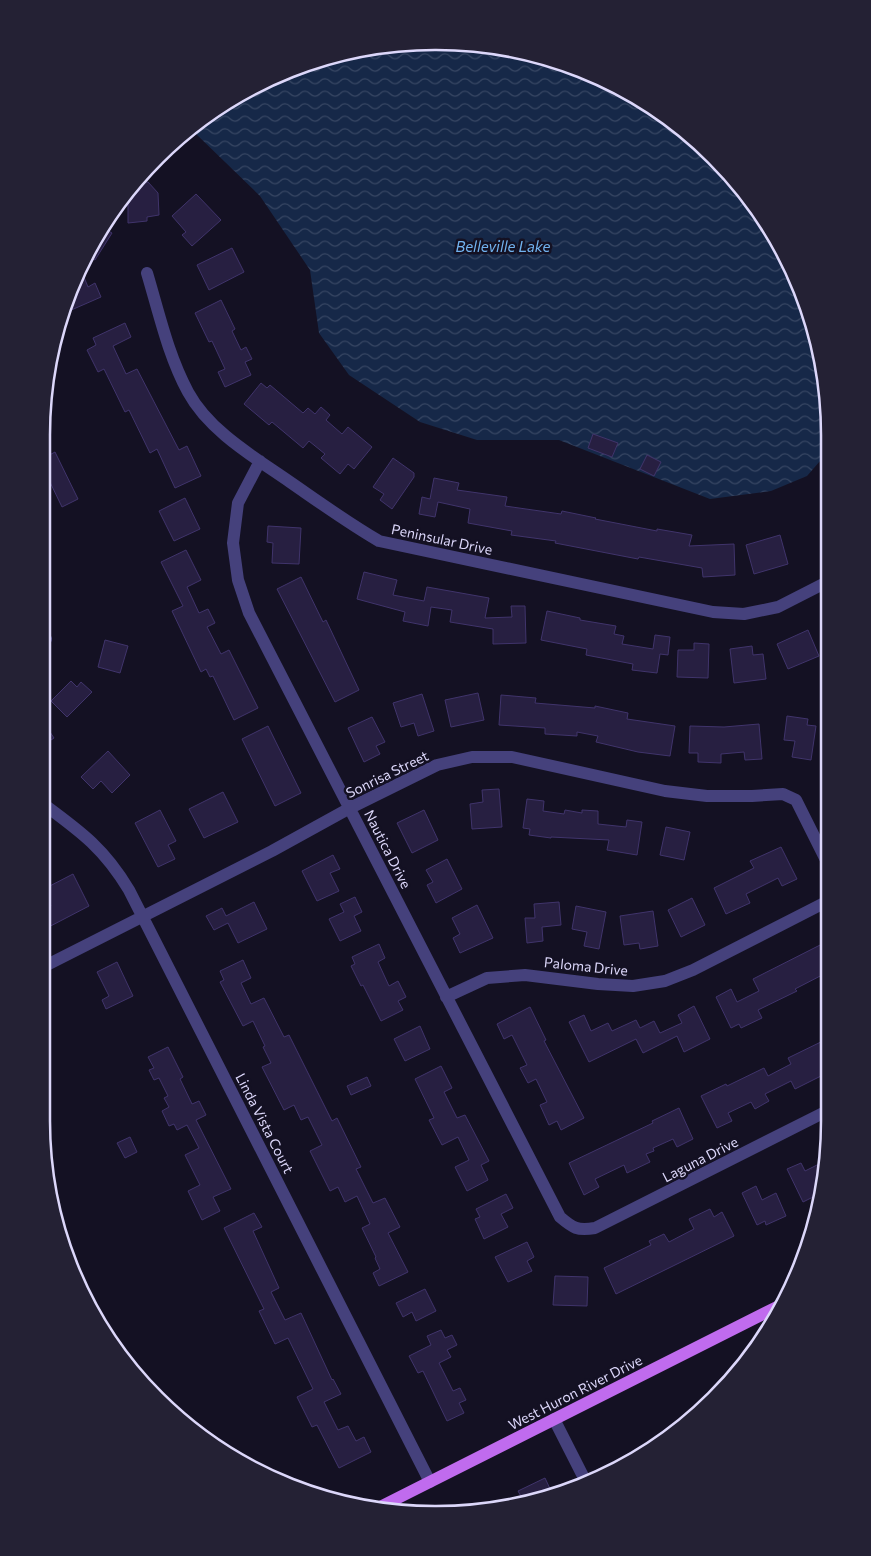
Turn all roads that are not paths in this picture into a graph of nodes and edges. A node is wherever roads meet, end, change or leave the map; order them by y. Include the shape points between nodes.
1 (147, 273) dead end
2 (260, 461) junction
3 (821, 585) edge
4 (350, 808) junction
5 (50, 809) edge
6 (821, 850) edge
7 (821, 905) edge
8 (143, 917) junction
9 (50, 964) edge
10 (446, 997) junction
11 (821, 1114) edge
12 (583, 1230) joint
13 (771, 1310) edge
14 (554, 1419) junction
15 (583, 1477) edge
16 (430, 1482) junction
17 (388, 1503) edge

1 - 2 street, Peninsular Drive via 175,365 189,394 212,425
2 - 3 street, Peninsular Drive via 379,540 713,612 744,614 778,607
2 - 4 street, Nautica Drive via 238,504 233,543 238,580 249,613
4 - 6 street, Sonrisa Street via 437,765 472,757 512,757 665,791 707,796 783,794 796,800
4 - 8 street, Sonrisa Street
4 - 10 street, Nautica Drive
5 - 8 street, Linda Vista Court via 96,845 121,876
7 - 10 street, Paloma Drive via 665,981 633,986 525,975 487,978
8 - 9 street, Sonrisa Street
8 - 16 street, Linda Vista Court
10 - 12 street, Nautica Drive via 560,1217 572,1227
11 - 12 street, Laguna Drive via 595,1228
13 - 14 main road, West Huron River Drive
14 - 15 street
14 - 16 main road, West Huron River Drive
16 - 17 main road, West Huron River Drive

